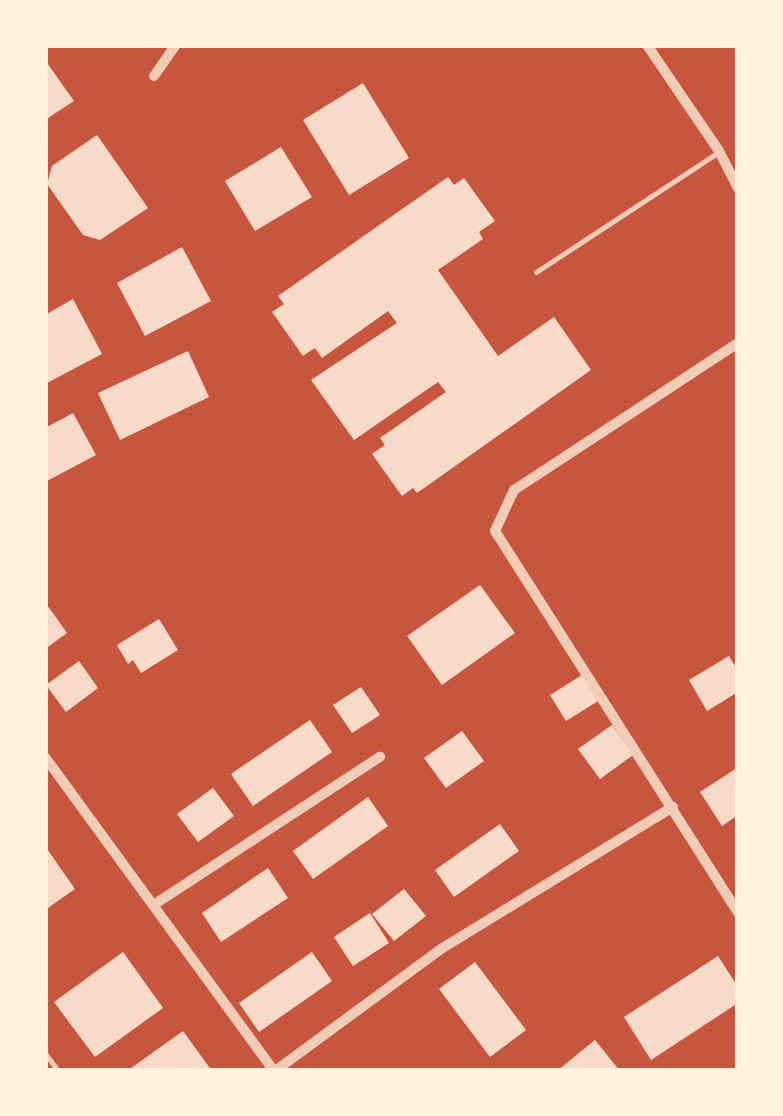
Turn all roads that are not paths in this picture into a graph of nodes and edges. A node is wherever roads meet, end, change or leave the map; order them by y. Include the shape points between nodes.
1 (176, 45) edge
2 (646, 45) edge
3 (154, 76) dead end
4 (720, 152) junction
5 (738, 188) edge
6 (536, 272) dead end
7 (738, 343) edge
8 (45, 757) edge
9 (380, 757) dead end
10 (673, 807) junction
11 (155, 904) junction
12 (738, 912) edge
13 (45, 1053) edge
14 (58, 1071) edge
15 (274, 1071) edge

1 - 3 street
2 - 4 street
4 - 5 street
4 - 6 lane
7 - 10 street via 514,490 495,531
8 - 11 street
9 - 11 street
10 - 12 street
10 - 15 street via 441,949
11 - 15 street
13 - 14 lane

